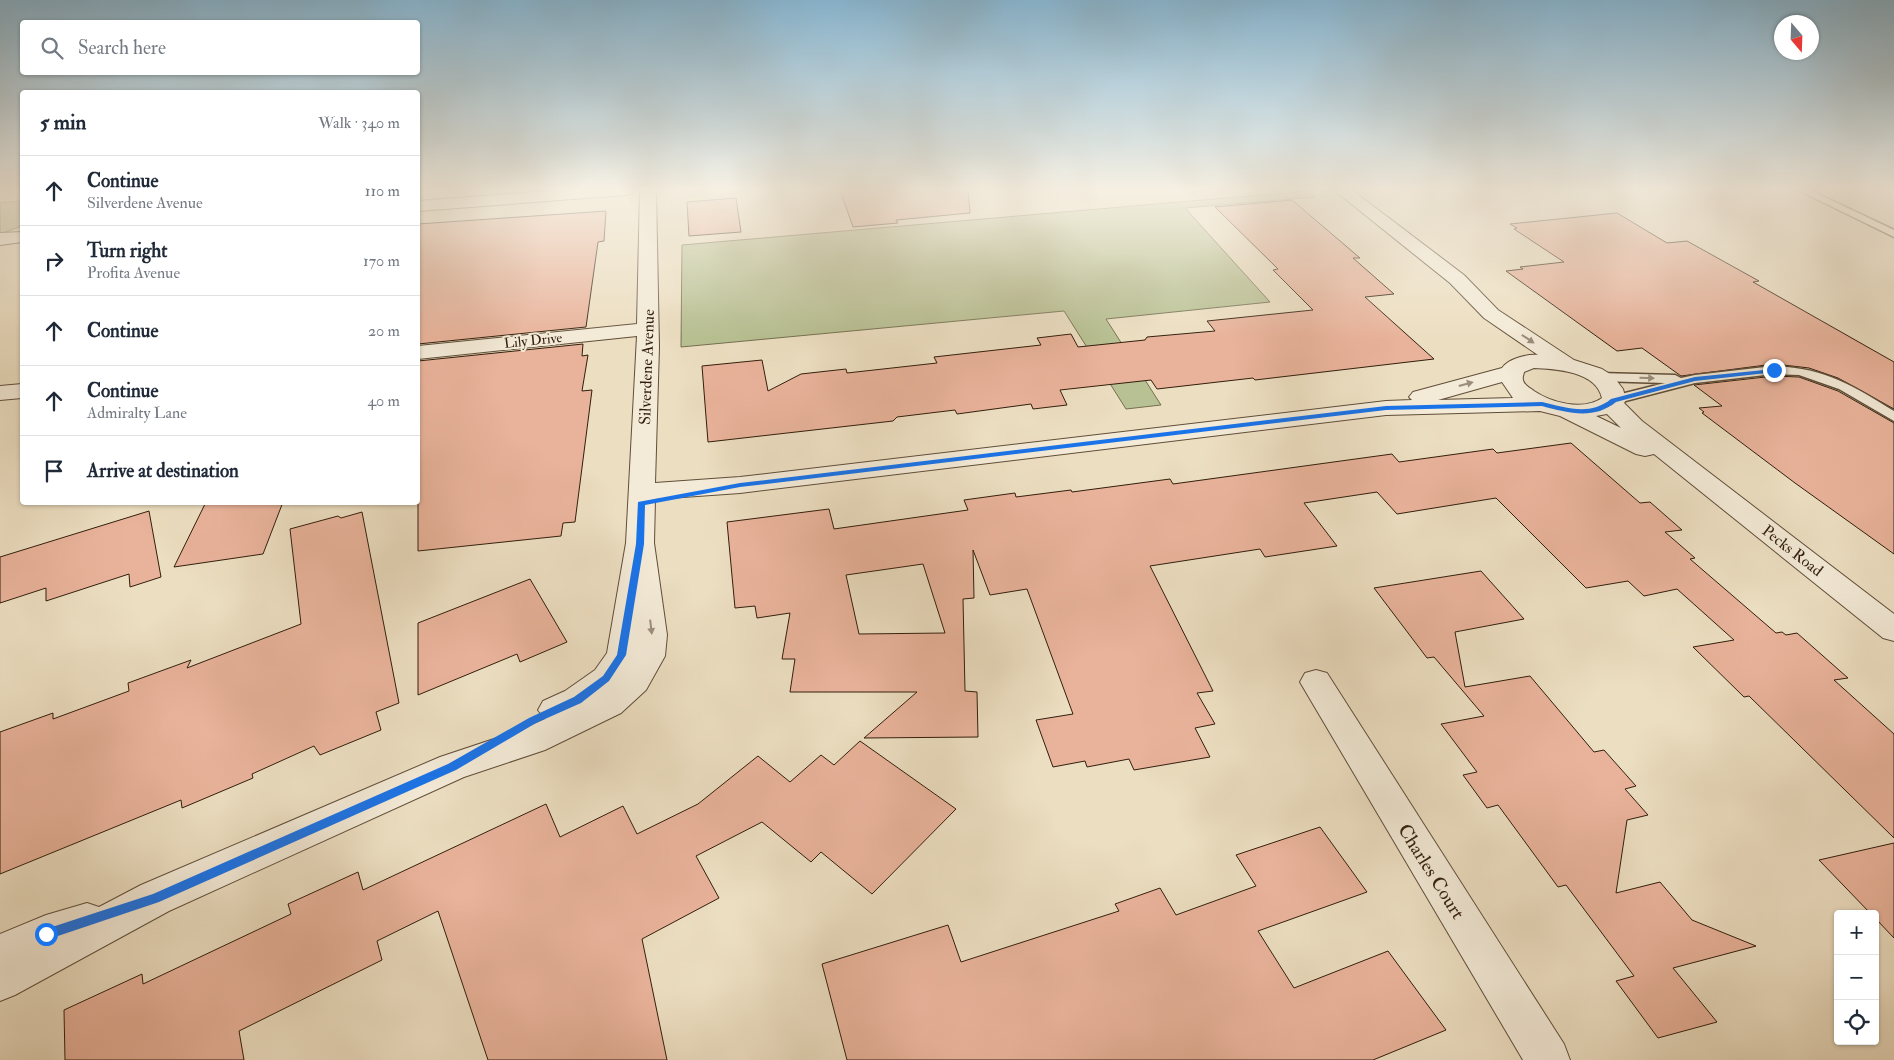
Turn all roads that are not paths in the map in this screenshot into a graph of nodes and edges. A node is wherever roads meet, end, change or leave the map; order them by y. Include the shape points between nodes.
1 (648, 239) edge
2 (1406, 239) edge
3 (1491, 314) junction
4 (648, 329) junction
5 (420, 352) edge
6 (1565, 363) junction
7 (1515, 369) junction
8 (1599, 377) junction
9 (1695, 379) junction
10 (20, 391) edge
11 (0, 393) edge
12 (1612, 402) junction
13 (1554, 407) junction
14 (1386, 408) junction
15 (1894, 417) edge
16 (1691, 472) junction
17 (641, 498) junction
18 (1894, 630) edge
19 (1316, 682) dead end
20 (155, 898) junction
21 (0, 954) edge
22 (0, 981) edge
23 (1548, 1060) edge

1 - 4 street, Silverdene Avenue
2 - 3 street via 1457,279
3 -> 6 street
3 - 7 street
4 - 5 street, Lily Drive
4 - 17 street, Silverdene Avenue
6 - 7 street via 1531,361
6 - 8 street
7 - 13 street, Pecks Road via 1510,381 1517,389
14 -> 7 street
8 -> 9 lane
8 - 12 street, Pecks Road via 1614,393
9 - 12 lane
9 - 15 lane via 1774,370 1800,371 1844,386
10 - 11 street
12 - 13 street via 1604,409 1593,411
12 - 16 street, Pecks Road via 1633,426
13 - 14 street
13 - 16 street, Pecks Road
14 - 17 street
16 - 18 street, Pecks Road
17 - 20 street, Silverdene Avenue via 640,544 652,635 649,656 635,681 609,704 533,740 452,767
19 - 23 street, Charles Court
20 - 21 street, Silverdene Avenue via 46,934
20 - 22 street, Silverdene Avenue

